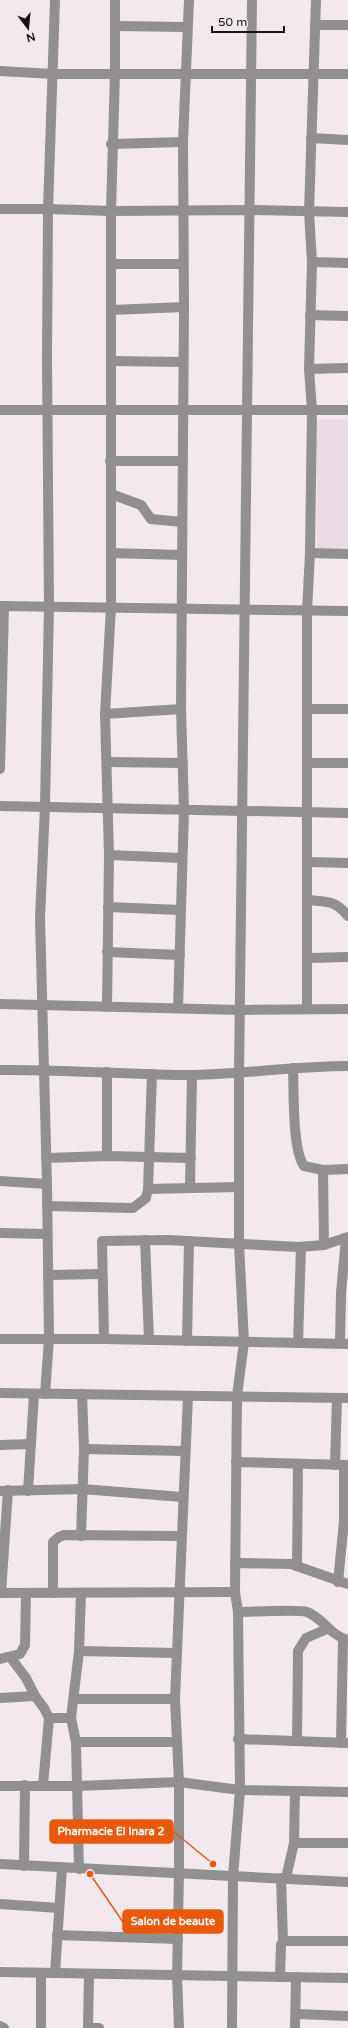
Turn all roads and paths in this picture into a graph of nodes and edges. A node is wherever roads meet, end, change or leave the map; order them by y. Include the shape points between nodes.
1 (55, 0) edge
2 (115, 0) edge
3 (189, 0) edge
4 (252, 0) edge
5 (316, 0) edge
6 (348, 24) edge
7 (315, 25) junction
8 (115, 26) junction
9 (187, 28) junction
10 (0, 71) edge
11 (115, 73) junction
12 (53, 74) junction
13 (186, 74) junction
14 (252, 74) junction
15 (314, 74) junction
16 (348, 74) edge
17 (312, 138) junction
18 (348, 140) edge
19 (183, 142) junction
20 (111, 144) junction
21 (0, 209) edge
22 (48, 209) junction
23 (182, 210) junction
24 (249, 210) junction
25 (111, 211) junction
26 (309, 212) junction
27 (348, 212) edge
28 (312, 262) junction
29 (348, 263) edge
30 (111, 264) junction
31 (183, 264) junction
32 (184, 307) junction
33 (111, 310) junction
34 (310, 315) junction
35 (348, 316) edge
36 (111, 361) junction
37 (183, 362) junction
38 (348, 368) edge
39 (309, 369) junction
40 (111, 409) junction
41 (0, 410) edge
42 (182, 410) junction
43 (312, 410) junction
44 (348, 410) edge
45 (48, 411) junction
46 (246, 411) junction
47 (110, 461) junction
48 (182, 461) junction
49 (111, 494) junction
50 (182, 522) junction
51 (111, 553) junction
52 (310, 553) junction
53 (348, 554) edge
54 (182, 555) junction
55 (2, 606) edge
56 (49, 606) junction
57 (111, 607) junction
58 (182, 610) junction
59 (245, 610) junction
60 (307, 610) junction
61 (348, 611) edge
62 (181, 709) junction
63 (307, 709) junction
64 (348, 709) edge
65 (105, 714) junction
66 (107, 762) junction
67 (183, 763) junction
68 (307, 763) junction
69 (348, 763) edge
70 (0, 769) edge
71 (0, 806) edge
72 (45, 806) junction
73 (108, 808) junction
74 (184, 810) junction
75 (243, 811) junction
76 (307, 813) junction
77 (348, 813) edge
78 (109, 855) junction
79 (182, 858) junction
80 (308, 862) junction
81 (348, 864) edge
82 (308, 900) junction
83 (108, 907) junction
84 (180, 910) junction
85 (348, 916) edge
86 (107, 952) junction
87 (180, 955) junction
88 (308, 958) junction
89 (348, 958) edge
90 (0, 1004) edge
91 (44, 1005) junction
92 (107, 1007) junction
93 (178, 1008) junction
94 (307, 1009) junction
95 (348, 1009) edge
96 (240, 1010) junction
97 (348, 1066) edge
98 (293, 1068) junction
99 (44, 1069) junction
100 (0, 1070) edge
101 (107, 1072) junction
102 (152, 1074) junction
103 (192, 1074) junction
104 (239, 1074) junction
105 (107, 1156) junction
106 (148, 1157) junction
107 (46, 1158) junction
108 (191, 1158) junction
109 (348, 1169) edge
110 (323, 1170) junction
111 (0, 1180) edge
112 (47, 1184) junction
113 (190, 1187) junction
114 (238, 1187) junction
115 (148, 1189) junction
116 (47, 1206) junction
117 (0, 1234) edge
118 (47, 1234) junction
119 (347, 1237) edge
120 (145, 1240) junction
121 (189, 1241) junction
122 (239, 1244) junction
123 (324, 1245) junction
124 (301, 1247) junction
125 (102, 1274) junction
126 (48, 1275) junction
127 (0, 1338) edge
128 (49, 1339) junction
129 (104, 1339) junction
130 (149, 1340) junction
131 (187, 1341) junction
132 (244, 1342) junction
133 (298, 1343) junction
134 (344, 1344) edge
135 (0, 1393) edge
136 (34, 1394) junction
137 (45, 1394) junction
138 (82, 1394) junction
139 (188, 1396) junction
140 (237, 1396) junction
141 (337, 1398) junction
142 (348, 1398) edge
143 (31, 1444) junction
144 (0, 1445) edge
145 (84, 1449) junction
146 (185, 1451) junction
147 (236, 1462) junction
148 (298, 1464) junction
149 (342, 1465) edge
150 (82, 1489) junction
151 (4, 1490) edge
152 (28, 1491) junction
153 (182, 1497) junction
154 (81, 1536) junction
155 (181, 1536) junction
156 (2, 1539) edge
157 (235, 1563) junction
158 (297, 1566) junction
159 (343, 1583) edge
160 (81, 1592) junction
161 (180, 1592) junction
162 (235, 1592) junction
163 (0, 1593) edge
164 (26, 1593) junction
165 (53, 1593) junction
166 (238, 1612) junction
167 (327, 1629) junction
168 (346, 1640) edge
169 (79, 1651) junction
170 (176, 1653) junction
171 (11, 1658) junction
172 (0, 1659) edge
173 (35, 1696) junction
174 (0, 1698) edge
175 (74, 1699) junction
176 (175, 1699) junction
177 (49, 1718) junction
178 (72, 1718) junction
179 (238, 1739) junction
180 (297, 1741) junction
181 (76, 1742) junction
182 (176, 1742) junction
183 (345, 1743) edge
184 (179, 1782) junction
185 (25, 1785) junction
186 (43, 1785) junction
187 (0, 1786) edge
188 (77, 1786) junction
189 (240, 1790) junction
190 (296, 1791) junction
191 (348, 1792) edge
192 (179, 1834) junction
193 (79, 1835) junction
194 (294, 1843) junction
195 (348, 1843) edge
196 (0, 1864) edge
197 (24, 1866) junction
198 (62, 1868) junction
199 (79, 1869) junction
200 (180, 1873) junction
201 (233, 1876) junction
202 (284, 1878) junction
203 (348, 1882) edge
204 (0, 1904) edge
205 (59, 1908) junction
206 (57, 1935) junction
207 (178, 1939) junction
208 (348, 1941) edge
209 (284, 1942) junction
210 (0, 1972) edge
211 (41, 1973) junction
212 (55, 1973) junction
213 (88, 1974) junction
214 (177, 1976) junction
215 (232, 1976) junction
216 (280, 1977) junction
217 (296, 1977) junction
218 (348, 1978) edge
219 (296, 2014) junction
220 (348, 2016) edge
221 (0, 2026) edge
222 (4, 2028) edge
223 (41, 2028) edge
224 (88, 2028) edge
225 (99, 2028) edge
226 (179, 2028) edge
227 (232, 2028) edge
228 (295, 2028) edge

1 - 12 street
2 - 8 street
3 - 9 street
4 - 14 street
5 - 7 street
6 - 7 street
7 - 15 street
8 - 9 street
8 - 11 street
9 - 13 street
10 - 12 street
11 - 12 street
11 - 13 street
11 - 20 street
12 - 22 street
13 - 14 street
13 - 19 street
14 - 15 street
14 - 24 street
15 - 16 street
15 - 17 street
17 - 18 street
17 - 26 street
19 - 20 street
19 - 23 street
20 - 25 street
21 - 22 street
22 - 25 street
22 - 45 street
23 - 24 street
23 - 25 street
23 - 31 street
24 - 26 street
24 - 46 street
25 - 30 street
26 - 27 street
26 - 28 street
28 - 29 street
28 - 34 street
30 - 31 street
30 - 33 street
31 - 32 street
32 - 33 street
32 - 37 street
33 - 36 street
34 - 35 street
34 - 39 street
36 - 37 street
36 - 40 street
37 - 42 street
38 - 39 street
39 - 43 street
40 - 42 street
40 - 45 street
40 - 47 street
41 - 45 street
42 - 46 street
42 - 48 street
43 - 44 street
43 - 46 street
43 - 52 street
45 - 56 street
46 - 59 street
47 - 48 street
47 - 49 street
48 - 50 street
49 - 50 street via 141,505 151,519
49 - 51 street
50 - 54 street
51 - 54 street
51 - 57 street
52 - 53 street
52 - 60 street
54 - 58 street
55 - 56 street
55 - 70 street
56 - 57 street
56 - 72 street
57 - 58 street
57 - 65 street
58 - 59 street
58 - 62 street
59 - 60 street
59 - 75 street
60 - 61 street
60 - 63 street
62 - 65 street
62 - 67 street
63 - 64 street
63 - 68 street
65 - 66 street
66 - 67 street
66 - 73 street
67 - 74 street
68 - 69 street
68 - 76 street
71 - 72 street
72 - 73 street
72 - 91 street via 40,918
73 - 74 street
73 - 78 street
74 - 75 street
74 - 79 street
75 - 76 street
75 - 96 street
76 - 77 street
76 - 80 street
78 - 79 street
78 - 83 street
79 - 84 street
80 - 81 street
80 - 82 street
82 - 85 street via 334,903
82 - 88 street
83 - 84 street
83 - 86 street
84 - 87 street
86 - 87 street
86 - 92 street
87 - 93 street
88 - 89 street
88 - 94 street
90 - 91 street
91 - 92 street
91 - 99 street
92 - 93 street
93 - 96 street
94 - 95 street
94 - 96 street
96 - 104 street
97 - 98 street
98 - 104 street
98 - 110 street via 297,1141 301,1162 304,1166
99 - 100 street
99 - 101 street
99 - 107 street
101 - 102 street
101 - 105 street
102 - 103 street
102 - 106 street
103 - 104 street
103 - 108 street
104 - 114 street
105 - 106 street
105 - 107 street
106 - 108 street
106 - 115 street
107 - 112 street
108 - 113 street
109 - 110 street
110 - 123 street
111 - 112 street
112 - 116 street
113 - 114 street
113 - 115 street
114 - 122 street
115 - 116 street via 146,1198 133,1208
116 - 118 street
117 - 118 street
118 - 126 street
119 - 123 street
119 - 134 street via 341,1292
120 - 121 street
120 - 125 street via 102,1241
120 - 130 street
121 - 122 street
121 - 131 street
122 - 124 street
122 - 132 street
123 - 124 street
124 - 133 street
125 - 126 street
125 - 129 street
126 - 128 street
127 - 128 street
128 - 129 street
128 - 137 street
129 - 130 street
130 - 131 street
131 - 132 street
132 - 133 street
132 - 140 street
133 - 134 street
135 - 136 street
136 - 137 street
136 - 143 street
137 - 138 street
138 - 139 street
138 - 145 street
139 - 140 street
139 - 146 street
140 - 141 street
140 - 147 street
141 - 142 street
141 - 149 street
143 - 144 street
143 - 152 street
145 - 146 street
145 - 150 street
146 - 153 street
147 - 148 street
147 - 157 street
148 - 149 street
148 - 158 street
149 - 159 street
150 - 152 street
150 - 153 street
150 - 154 street
151 - 152 street
151 - 156 street
153 - 155 street
154 - 155 street
154 - 165 street via 64,1535 53,1542
155 - 161 street
156 - 163 street
157 - 158 street
157 - 162 street
158 - 159 street
160 - 161 street
160 - 165 street
160 - 169 street
161 - 162 street
161 - 170 street
162 - 166 street
163 - 164 street
164 - 165 street
164 - 171 street via 25,1644 20,1654
166 - 167 street via 306,1611
166 - 179 street
167 - 168 street
167 - 180 street via 306,1638 298,1652
168 - 183 street
169 - 170 street
169 - 175 street
170 - 176 street
171 - 172 street
171 - 173 street via 26,1678
173 - 174 street
173 - 177 street
175 - 176 street
175 - 178 street
176 - 182 street
177 - 178 street
177 - 186 street
178 - 181 street
179 - 180 street
179 - 189 street
180 - 183 street
181 - 182 street
181 - 188 street
182 - 184 street
184 - 188 street
184 - 189 street
184 - 192 street
185 - 186 street
185 - 187 street
185 - 197 street
186 - 188 street
188 - 193 street
189 - 190 street
189 - 201 street
190 - 191 street
190 - 194 street
192 - 193 street
192 - 200 street
193 - 199 street
194 - 195 street
194 - 202 street
196 - 197 street
197 - 198 street
198 - 199 street
198 - 205 street
199 - 200 street
200 - 201 street
200 - 207 street
201 - 202 street
201 - 215 street
202 - 203 street
202 - 209 street
204 - 205 street
205 - 206 street
206 - 207 street
206 - 212 street
207 - 214 street
208 - 209 street
209 - 216 street via 281,1945
210 - 211 street
211 - 212 street
211 - 223 street
212 - 213 street
213 - 214 street
213 - 224 street
214 - 215 street
214 - 226 street
215 - 216 street
215 - 227 street
216 - 217 street
217 - 218 street
217 - 219 street
219 - 220 street
219 - 228 street
221 - 222 street
224 - 225 street

